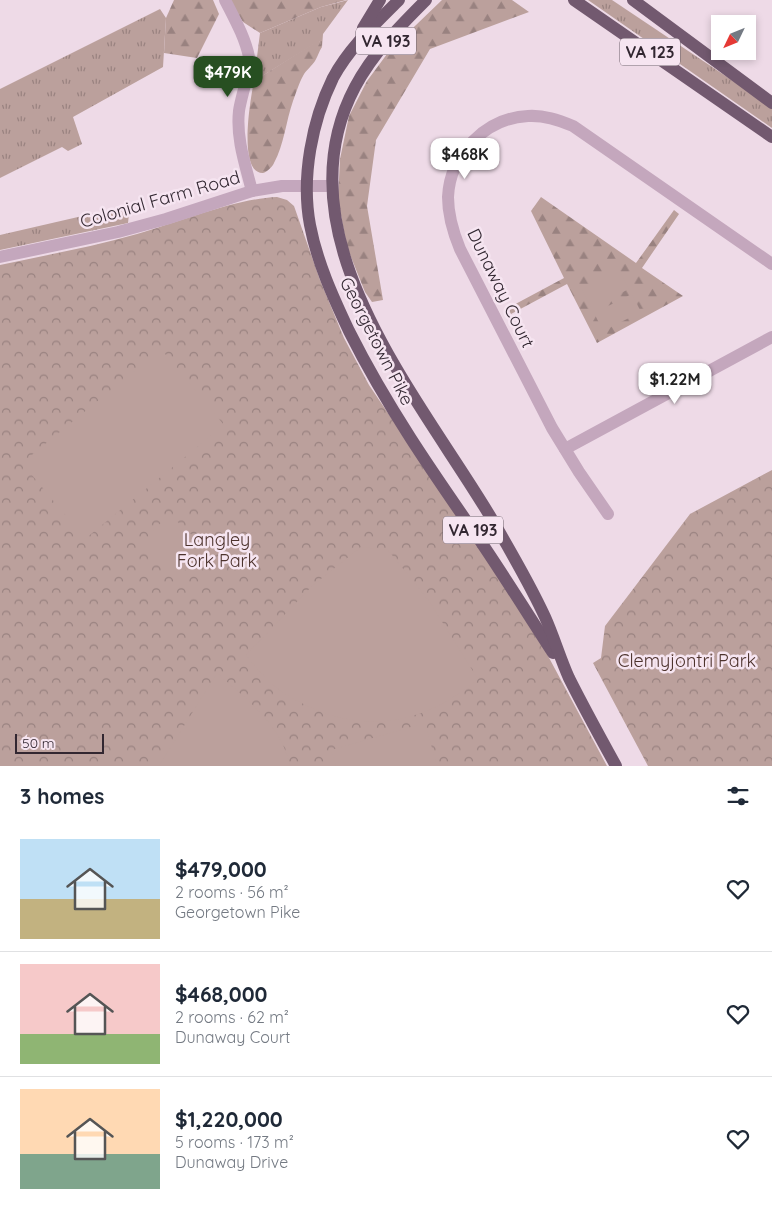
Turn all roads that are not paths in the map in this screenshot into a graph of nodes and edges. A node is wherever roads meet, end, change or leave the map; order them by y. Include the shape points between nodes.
1 (225, 0) edge
2 (380, 0) edge
3 (399, 0) edge
4 (426, 0) edge
5 (574, 0) edge
6 (633, 0) edge
7 (346, 56) junction
8 (772, 103) edge
9 (772, 137) edge
10 (308, 186) junction
11 (332, 186) junction
12 (252, 190) junction
13 (0, 257) edge
14 (772, 264) edge
15 (772, 338) edge
16 (565, 449) junction
17 (608, 514) dead end
18 (568, 676) junction
19 (616, 766) edge

1 - 12 street via 246,44 249,60 239,111 239,132
2 - 7 main road
3 - 7 main road, Georgetown Pike / VA 193
4 - 11 main road, Georgetown Pike / VA 193 via 378,52 354,89 338,132
5 - 9 main road, VA 123
6 - 8 main road, VA 123
7 - 10 main road, Georgetown Pike / VA 193 via 318,117
10 - 11 street, Colonial Farm Road
10 - 12 street, Colonial Farm Road
10 - 18 main road, Georgetown Pike / VA 193 via 310,223 320,264 369,370 418,452 501,571
11 - 18 main road, Georgetown Pike / VA 193 via 342,251 373,324 399,374 509,551 544,616
12 - 13 street, Colonial Farm Road via 146,224
14 - 16 street, Dunaway Court via 572,126 536,116 499,122 484,130 462,154 455,167 448,198 450,224 523,373
15 - 16 street
16 - 17 street, Dunaway Court
18 - 19 main road, Georgetown Pike / VA 193

